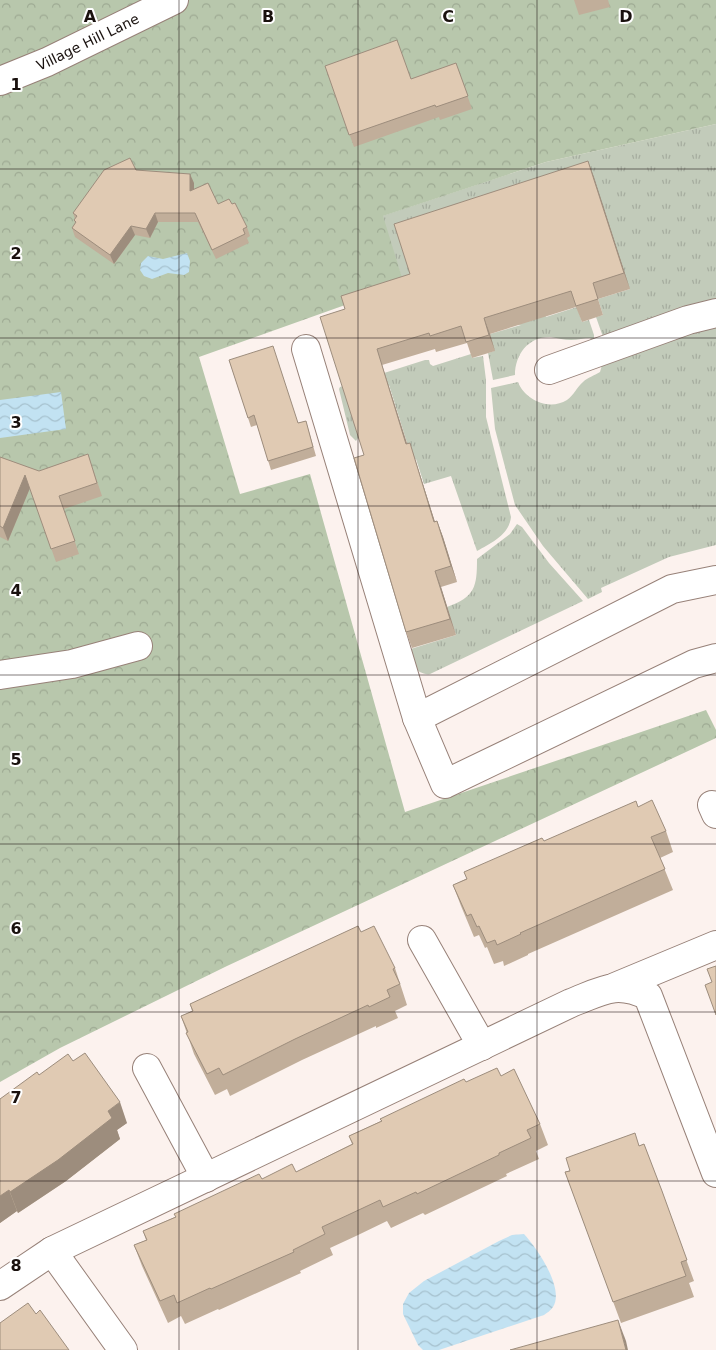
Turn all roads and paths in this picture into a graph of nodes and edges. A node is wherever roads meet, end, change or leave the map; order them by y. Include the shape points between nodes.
1 (174, 0) edge
2 (0, 82) edge
3 (716, 313) edge
4 (306, 349) dead end
5 (549, 370) dead end
6 (716, 580) edge
7 (138, 646) dead end
8 (716, 658) edge
9 (0, 676) edge
10 (417, 718) junction
11 (422, 940) dead end
12 (716, 945) edge
13 (615, 987) junction
14 (482, 1046) junction
15 (148, 1068) dead end
16 (716, 1173) edge
17 (206, 1178) junction
18 (52, 1252) junction
19 (0, 1286) edge
20 (123, 1350) edge

1 - 2 street, Village Hill Lane
3 - 5 street
4 - 10 street
6 - 10 street via 672,589
7 - 9 street via 72,664
8 - 10 street via 694,664 446,784
11 - 14 street
12 - 13 street
13 - 14 street via 571,1003
13 - 16 street via 634,989 648,996
14 - 17 street
15 - 17 street
17 - 18 street
18 - 19 street
18 - 20 street

